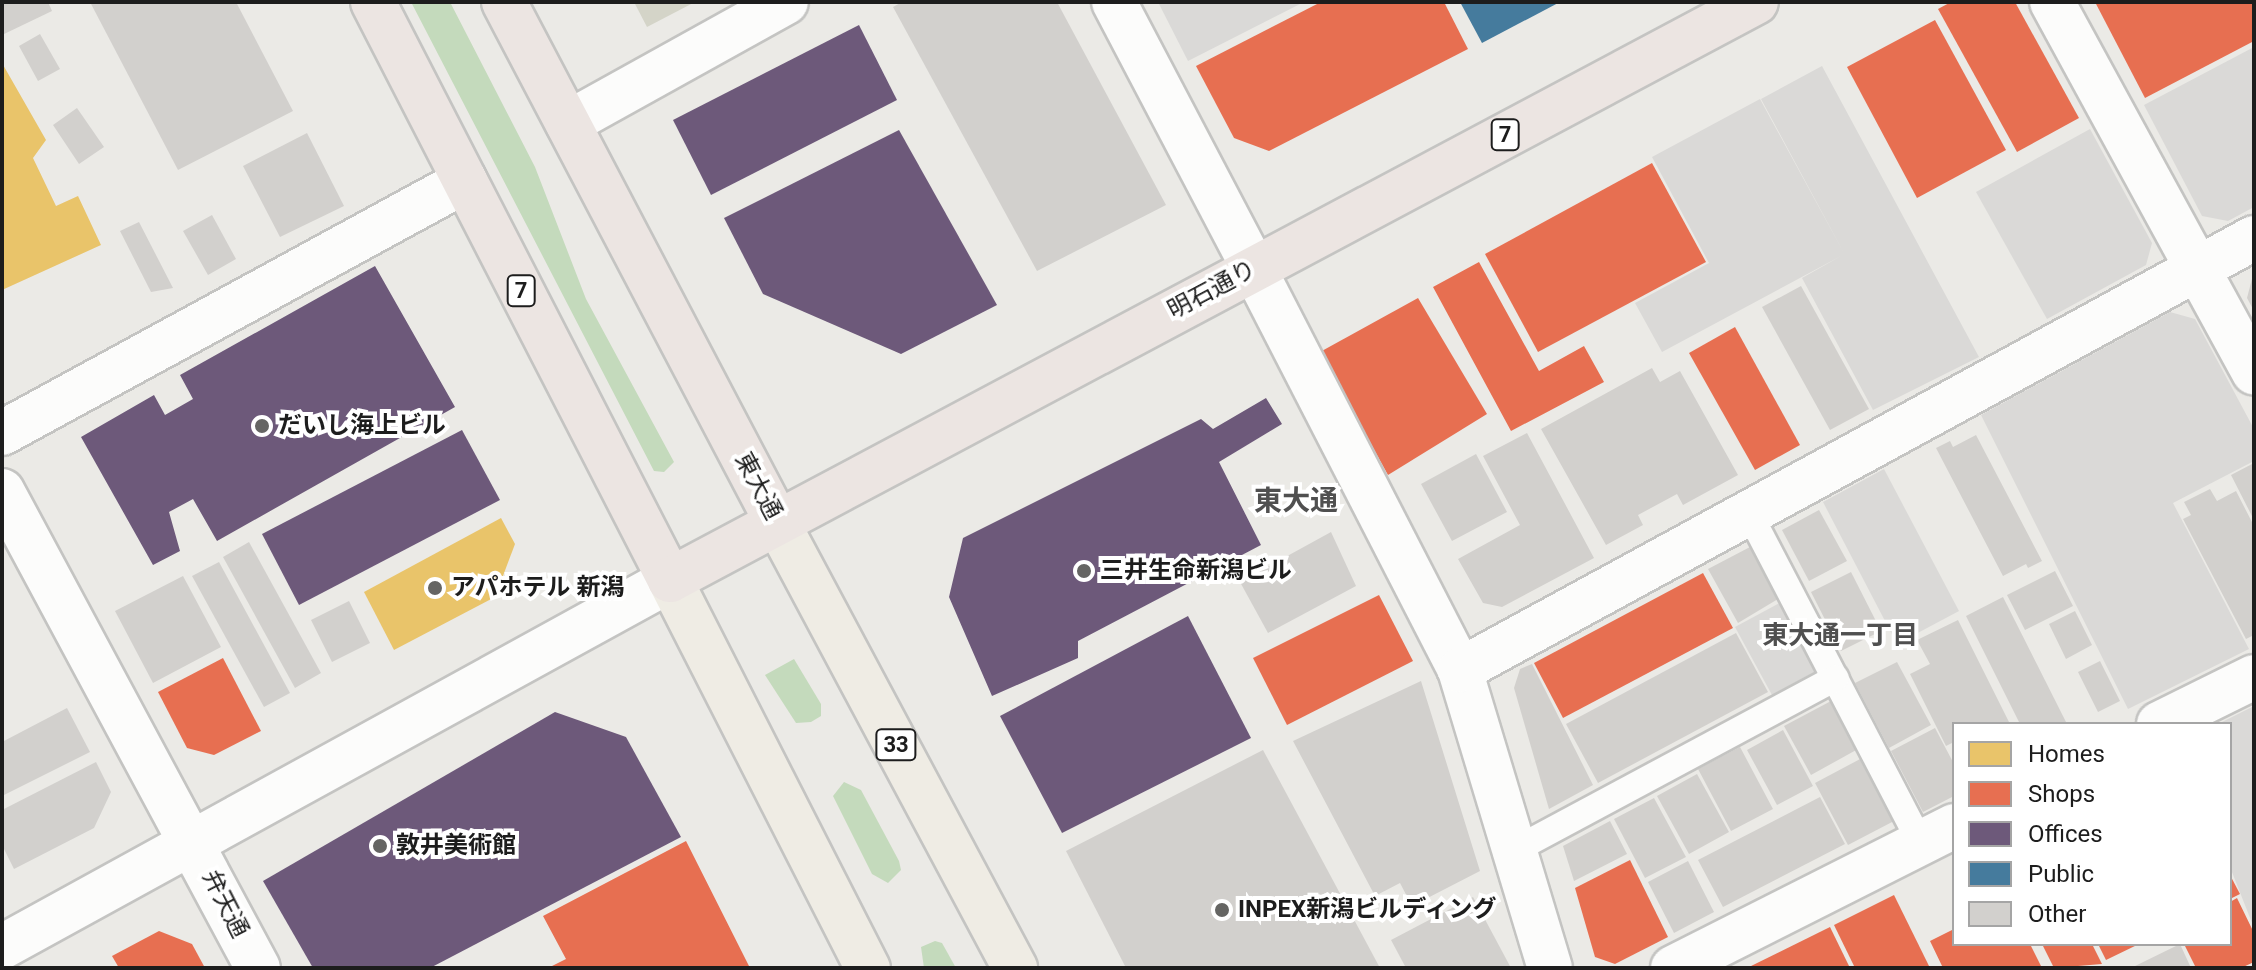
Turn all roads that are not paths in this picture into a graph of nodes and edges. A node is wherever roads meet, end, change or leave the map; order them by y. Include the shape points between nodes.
1 (373, 2) edge
2 (504, 2) edge
3 (786, 2) edge
4 (1114, 2) edge
5 (1756, 2) edge
6 (2052, 2) edge
7 (568, 123) junction
8 (465, 181) junction
9 (2254, 238) edge
10 (1253, 267) junction
11 (2196, 269) junction
12 (2254, 373) edge
13 (2, 433) edge
14 (2, 491) edge
15 (1750, 515) junction
16 (777, 522) junction
17 (670, 580) junction
18 (1460, 670) junction
19 (2254, 677) edge
20 (1835, 678) junction
21 (2163, 722) edge
22 (1937, 834) edge
23 (193, 841) junction
24 (1513, 851) junction
25 (2, 947) edge
26 (258, 968) edge
27 (868, 968) edge
28 (1015, 968) edge
29 (1550, 968) edge
30 (1673, 968) edge

1 - 8 highway, 7
2 - 7 highway, 東大通
3 - 7 street
4 - 10 street
5 - 10 highway, 明石通り / 7
6 - 11 street
7 - 16 highway, 東大通
8 - 13 street
8 - 17 highway, 7
9 - 11 street
10 - 16 highway, 明石通り / 7
10 - 18 street
11 - 12 street
11 - 15 street
14 - 23 street, 弁天通
15 - 18 street
15 - 20 lane
16 - 17 highway, 明石通り / 7
16 - 28 main road, 東大通 / 33
17 - 23 street
17 - 27 main road
18 - 24 street
19 - 21 street
20 - 22 lane
20 - 24 lane
22 - 30 street
23 - 25 street
23 - 26 street, 弁天通
24 - 29 street

